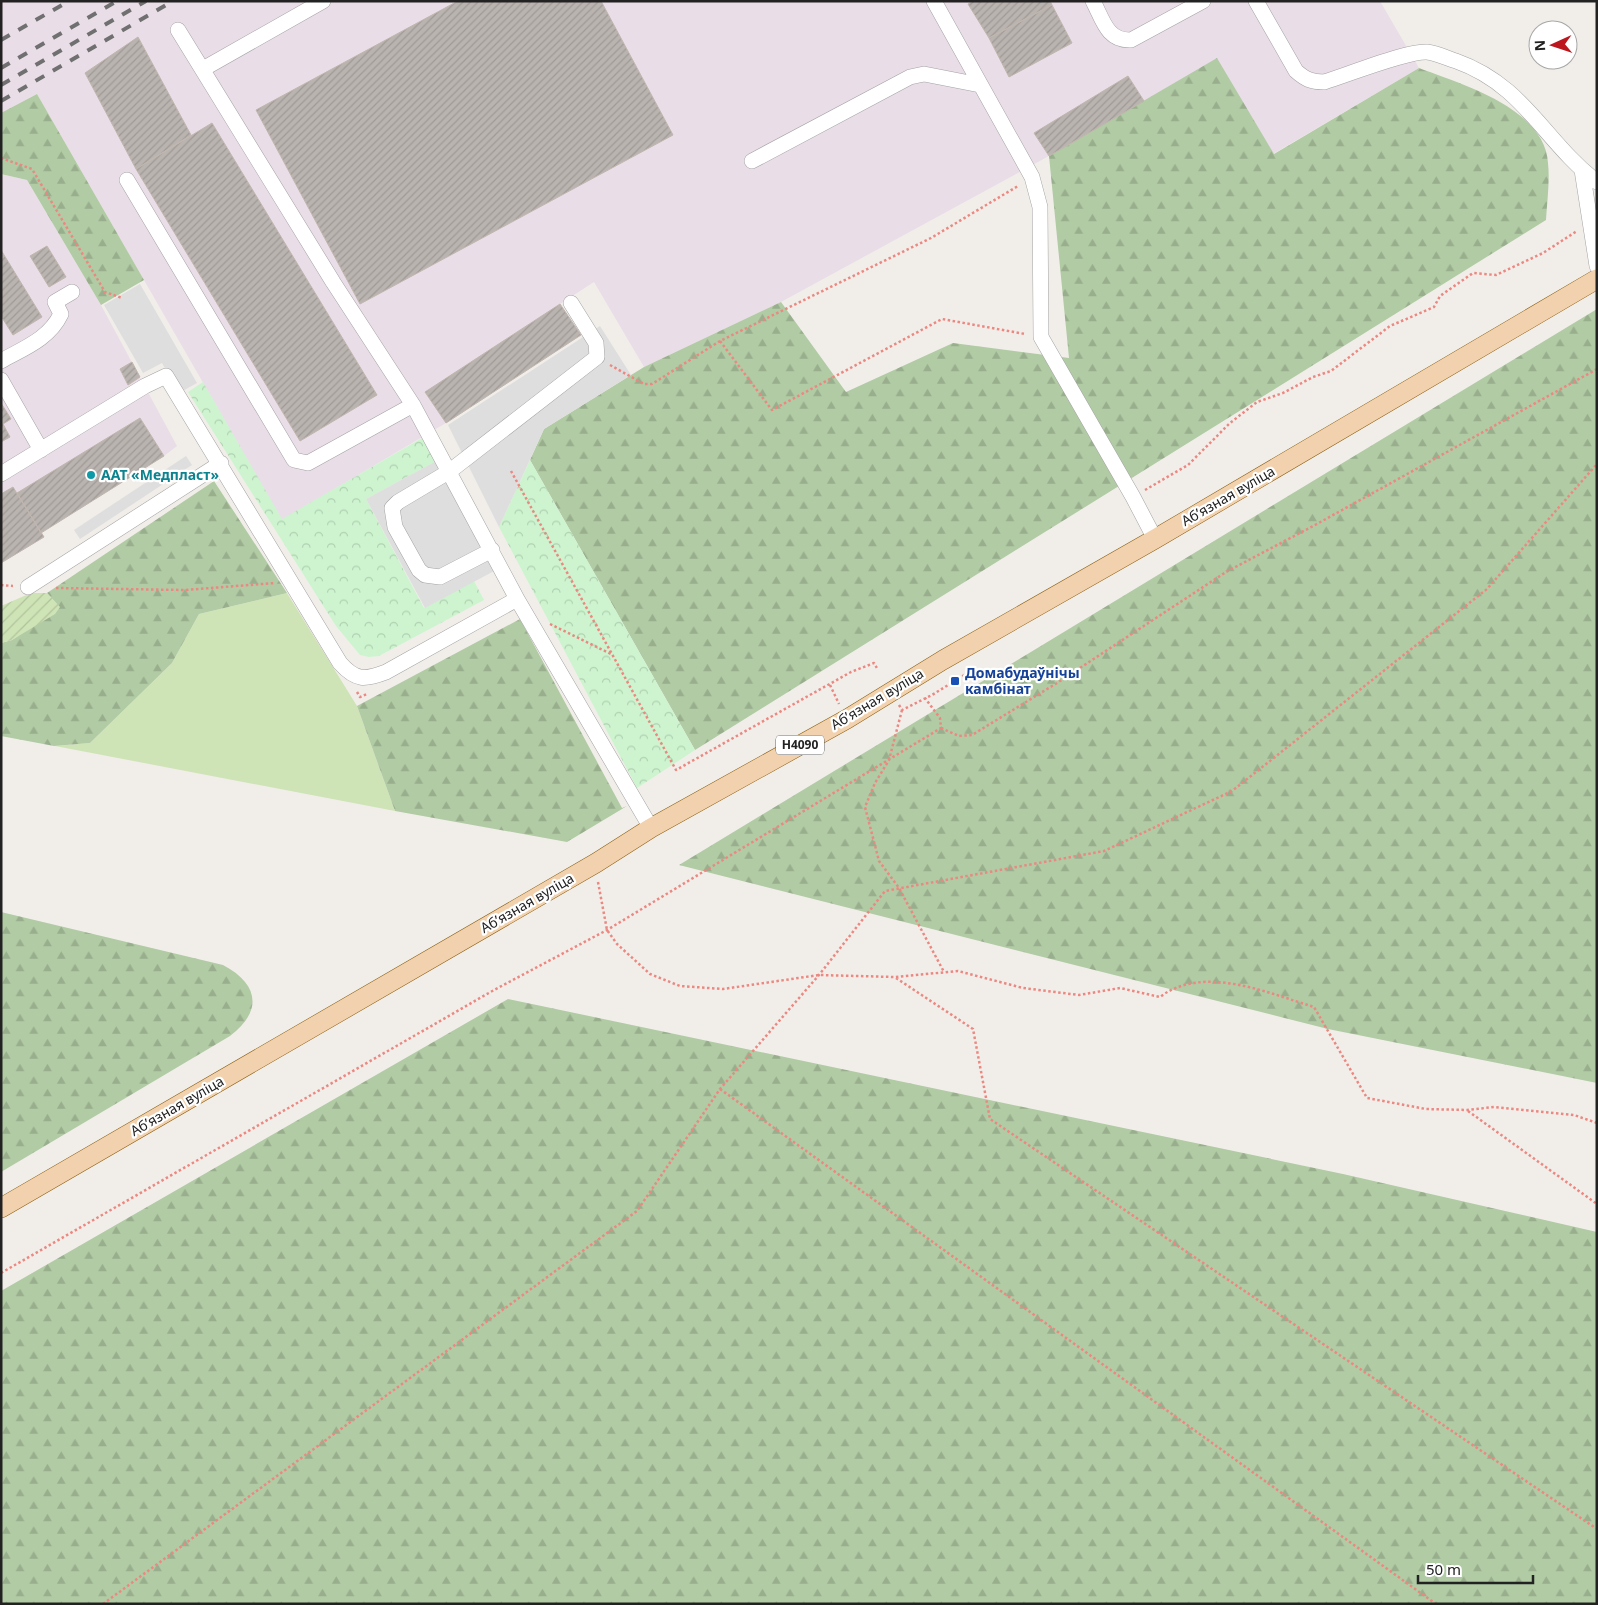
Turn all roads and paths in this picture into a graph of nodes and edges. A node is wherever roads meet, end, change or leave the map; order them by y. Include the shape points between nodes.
1 (323, 1) edge
2 (934, 1) edge
3 (1093, 1) edge
4 (1203, 1) edge
5 (1256, 1) edge
6 (178, 30) dead end
7 (203, 69) junction
8 (980, 85) junction
9 (1, 158) edge
10 (752, 161) dead end
11 (1582, 170) junction
12 (1032, 177) junction
13 (127, 180) dead end
14 (1597, 182) edge
15 (1589, 218) junction
16 (1597, 266) edge
17 (1597, 279) edge
18 (72, 292) dead end
19 (122, 298) dead end
20 (571, 303) dead end
21 (1041, 337) junction
22 (720, 341) junction
23 (597, 357) junction
24 (1, 361) edge
25 (1597, 369) edge
26 (1, 380) edge
27 (413, 405) junction
28 (41, 450) junction
29 (221, 463) junction
30 (1597, 464) edge
31 (450, 471) junction
32 (511, 471) dead end
33 (1, 474) edge
34 (1133, 497) junction
35 (1155, 539) junction
36 (492, 550) junction
37 (278, 582) dead end
38 (1, 585) edge
39 (28, 587) junction
40 (521, 605) junction
41 (611, 654) junction
42 (974, 669) dead end
43 (878, 670) dead end
44 (830, 685) junction
45 (355, 689) dead end
46 (369, 693) dead end
47 (932, 695) dead end
48 (925, 698) dead end
49 (902, 710) dead end
50 (847, 719) junction
51 (941, 728) junction
52 (889, 760) junction
53 (651, 828) junction
54 (596, 863) junction
55 (899, 888) junction
56 (607, 930) junction
57 (944, 972) junction
58 (819, 975) junction
59 (895, 977) junction
60 (720, 1089) junction
61 (1467, 1110) junction
62 (1597, 1123) edge
63 (1597, 1204) edge
64 (1, 1208) edge
65 (1, 1273) edge
66 (1597, 1529) edge
67 (104, 1604) edge
68 (1436, 1604) edge

1 - 7 lane
2 - 8 lane
3 - 4 lane via 1111,34 1116,39 1131,40
5 - 11 lane via 1296,71 1305,78 1324,82 1411,54 1427,52 1446,57 1478,70 1507,89
6 - 7 lane
7 - 27 lane via 332,282
8 - 10 lane via 924,74 910,77
8 - 12 lane
9 - 19 path via 32,169 105,292
11 - 14 lane
11 - 15 lane
12 - 21 lane via 1040,207
12 - 22 path via 931,238
13 - 27 lane via 294,460 308,463
15 - 16 lane
15 - 34 path via 1578,231 1543,253 1496,275 1473,273 1440,296 1434,307 1390,326 1332,372 1313,376 1283,393 1257,402 1230,423 1188,465
17 - 35 main road, Абʼязная вуліца / Н4090
18 - 24 lane via 55,302 61,314 54,328
20 - 23 lane via 596,343
21 - 22 path via 942,319 772,410
21 - 34 lane
22 - 23 path via 652,384 644,384
23 - 31 lane
25 - 51 path via 1226,572 972,735 959,736
26 - 28 lane
27 - 31 lane
28 - 29 lane via 166,376
28 - 33 lane
29 - 39 lane
29 - 40 lane via 340,663 350,674 364,678 386,672
30 - 55 path via 1487,588 1232,791 1104,851
31 - 36 lane
31 - 36 lane via 392,508 394,527 419,570 433,577 440,577
32 - 41 path
34 - 35 lane
35 - 50 main road, Абʼязная вуліца / Н4090 via 943,660
36 - 40 lane
37 - 39 path via 185,590
38 - 39 path
40 - 41 path
40 - 53 lane
41 - 44 path via 676,770
42 - 47 path
43 - 44 path via 874,664 851,672
44 - 50 path
45 - 46 path via 360,697
48 - 51 path via 940,718
49 - 52 path
50 - 53 main road, Абʼязная вуліца / Н4090
51 - 52 path
52 - 55 path via 865,807 879,861
52 - 56 path
53 - 54 main road, Абʼязная вуліца / Н4090
54 - 56 path
54 - 64 main road, Абʼязная вуліца / Н4090
55 - 57 path
55 - 58 path via 885,891
56 - 58 path via 617,944 650,974 680,986 723,989
56 - 65 path via 494,990
57 - 59 path
57 - 61 path via 958,971 1023,988 1079,995 1120,988 1160,997 1172,988 1190,983 1240,984 1314,1008 1367,1098 1426,1109
58 - 59 path
58 - 60 path
59 - 66 path via 973,1030 990,1119
60 - 67 path via 637,1211
60 - 68 path
61 - 62 path via 1494,1107 1574,1115
61 - 63 path

